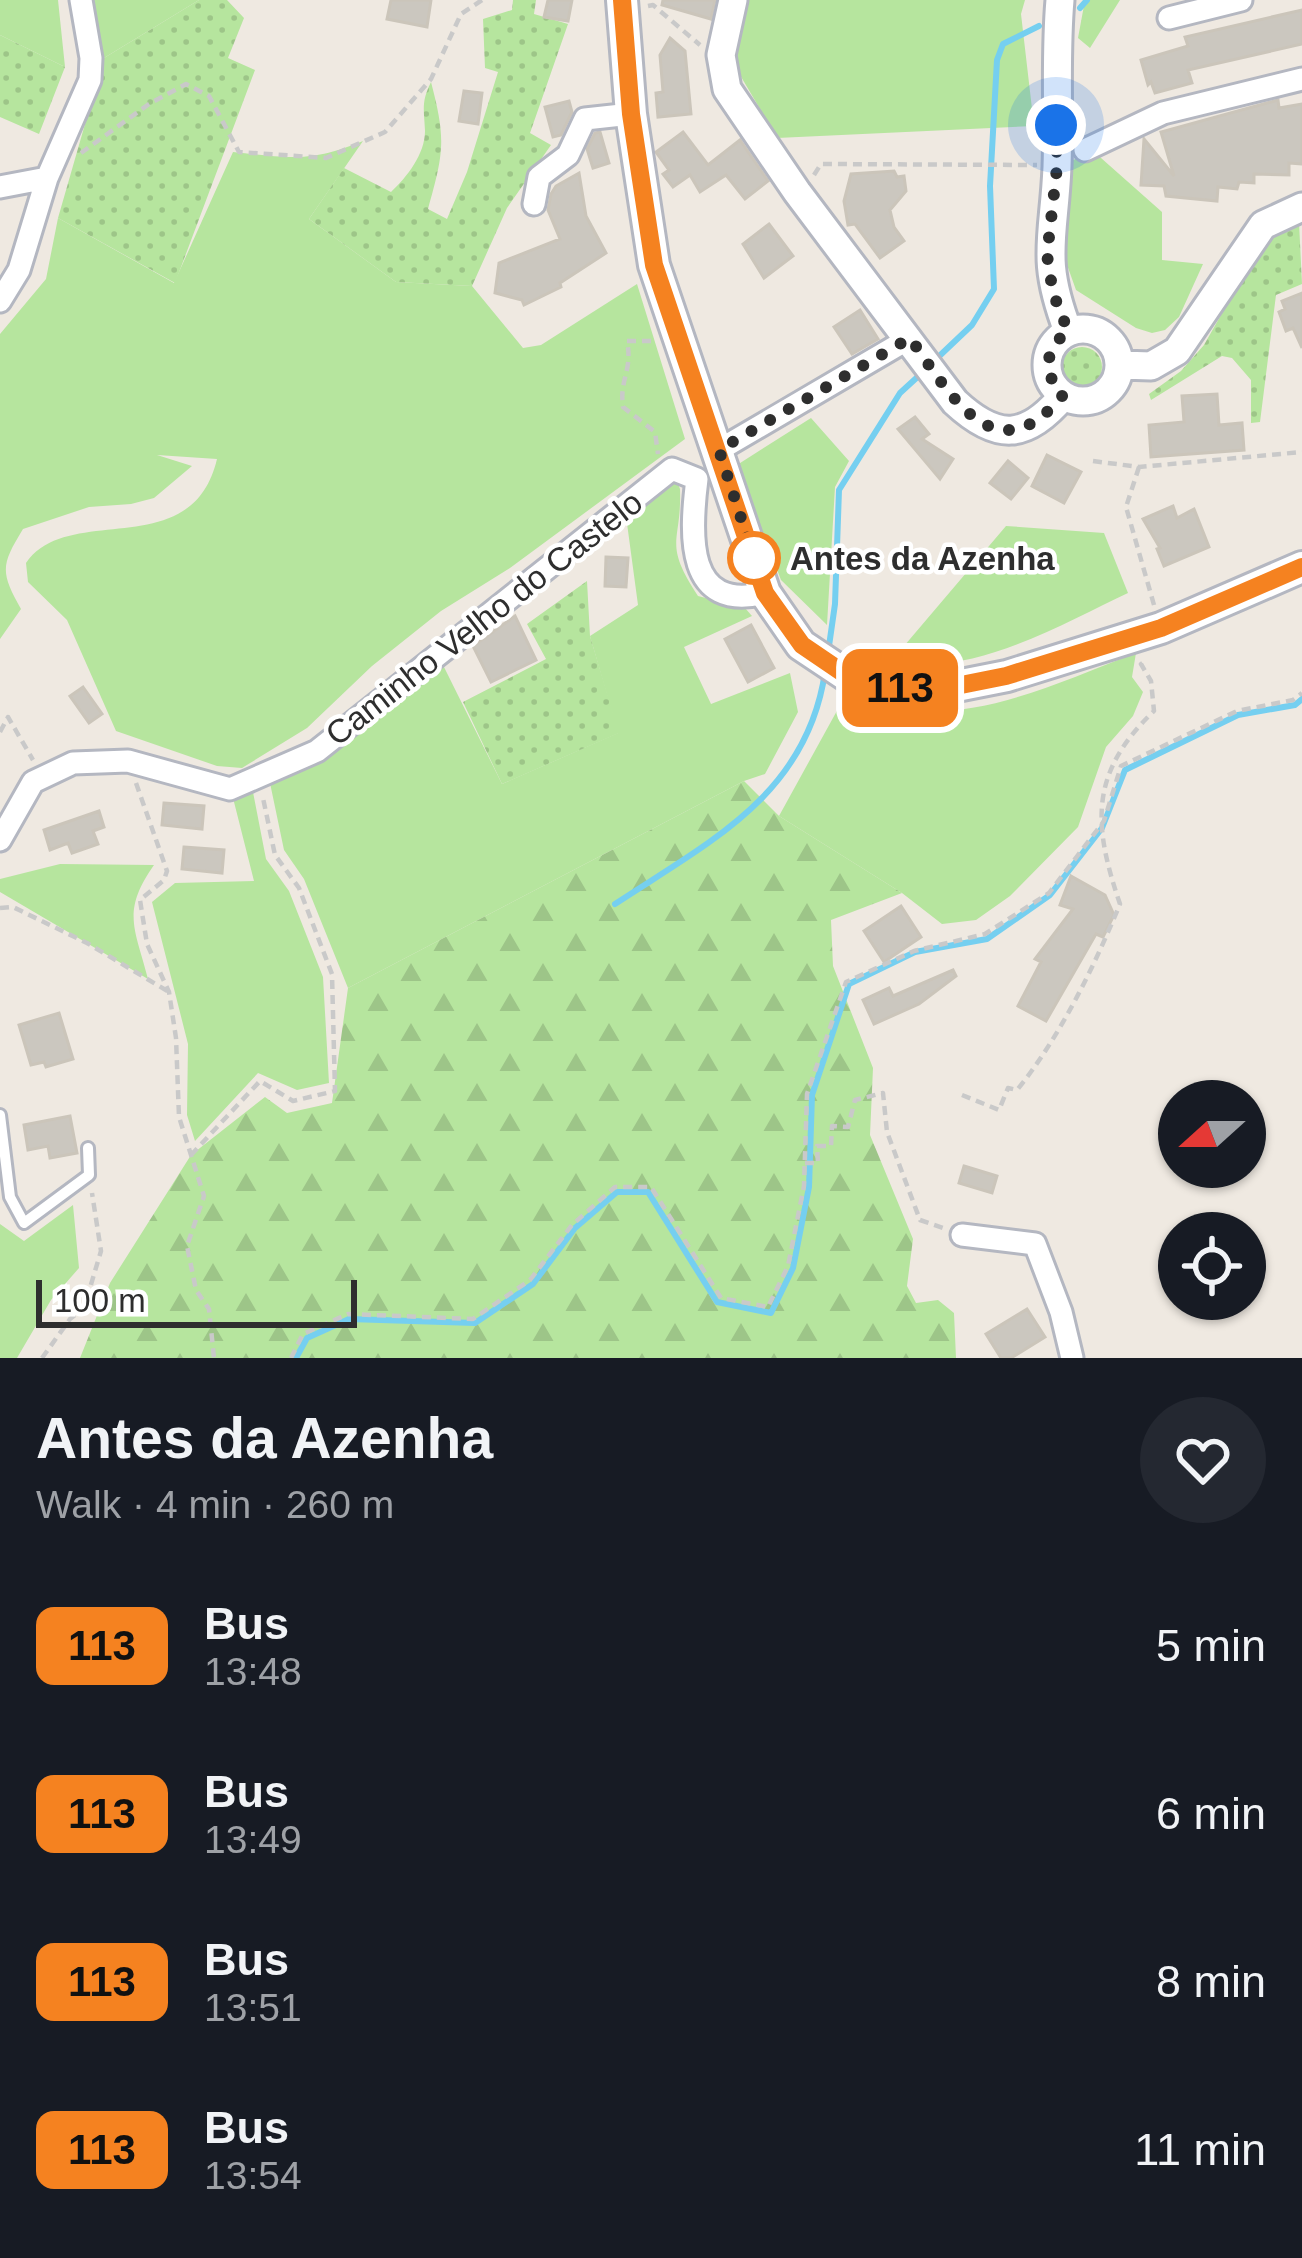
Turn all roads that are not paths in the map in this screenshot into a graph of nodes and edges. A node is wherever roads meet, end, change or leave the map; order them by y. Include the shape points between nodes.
1 (81, 0) edge
2 (622, 0) edge
3 (733, 0) edge
4 (1060, 0) edge
5 (1241, 0) edge
6 (1169, 19) dead end
7 (1302, 79) edge
8 (631, 114) junction
9 (1085, 150) dead end
10 (47, 178) junction
11 (0, 187) edge
12 (534, 204) dead end
13 (1302, 207) edge
14 (0, 301) edge
15 (1068, 331) junction
16 (910, 338) junction
17 (1121, 365) junction
18 (1063, 395) junction
19 (719, 450) junction
20 (1302, 567) edge
21 (765, 593) junction
22 (0, 840) edge
23 (0, 1114) edge
24 (88, 1148) dead end
25 (962, 1235) road end
26 (1072, 1358) edge

1 - 10 street via 90,80
2 - 8 main road
3 - 16 street via 721,55 727,89
4 - 15 street via 1047,255
5 - 6 street
7 - 9 street via 1163,113
8 - 12 street via 586,119 568,155 539,177
8 - 19 main road via 654,265
10 - 11 street
10 - 14 street via 19,270
13 - 17 street via 1263,225 1177,351 1151,366
15 - 17 street via 1107,338
15 - 18 street via 1048,354 1052,384
16 - 18 street via 978,424 1010,432 1031,426
16 - 19 street
17 - 18 street via 1102,397
19 - 21 main road
20 - 21 main road via 1161,628 926,692 852,679 802,645
21 - 22 street, Caminho Velho do Castelo via 738,600 703,576 695,551 697,478 672,469 317,751 230,789 128,761 74,763 33,782
23 - 24 lane via 10,1197 24,1223 89,1175
25 - 26 street via 1035,1244

